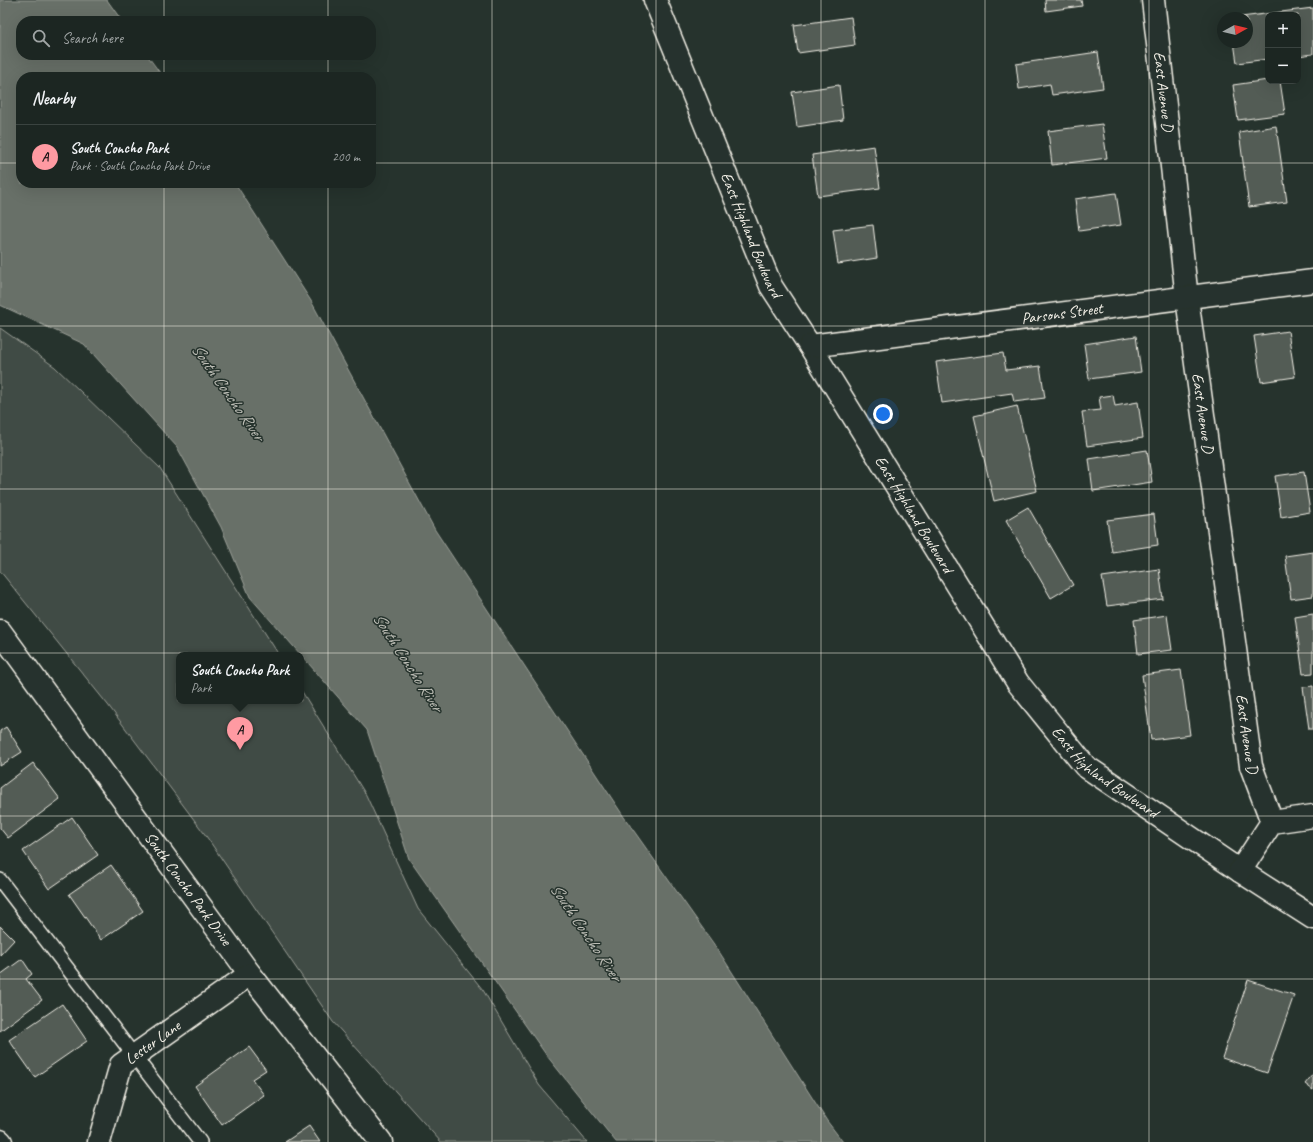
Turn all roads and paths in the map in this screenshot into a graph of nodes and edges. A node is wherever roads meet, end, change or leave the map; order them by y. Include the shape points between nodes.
1 (655, 0) edge
2 (1153, 0) edge
3 (1313, 281) edge
4 (1188, 298) junction
5 (810, 346) junction
6 (0, 631) edge
7 (1313, 816) edge
8 (1272, 822) junction
9 (1240, 871) junction
10 (0, 880) edge
11 (1313, 918) edge
12 (250, 974) junction
13 (135, 1056) junction
14 (99, 1142) edge
15 (200, 1142) edge
16 (380, 1142) edge

1 - 5 street, East Highland Boulevard via 771,286
2 - 4 street, East Avenue D
3 - 4 street, Parsons Street
4 - 5 street, Parsons Street
4 - 8 street, East Avenue D via 1251,766
5 - 9 street, East Highland Boulevard via 1018,683 1080,760 1085,766
6 - 12 street, South Concho Park Drive
7 - 8 street
8 - 9 street
9 - 11 street, East Highland Boulevard
10 - 13 lane
12 - 13 street, Lester Lane
12 - 16 street, South Concho Park Drive
13 - 14 street, Lester Lane via 121,1065
13 - 15 lane

